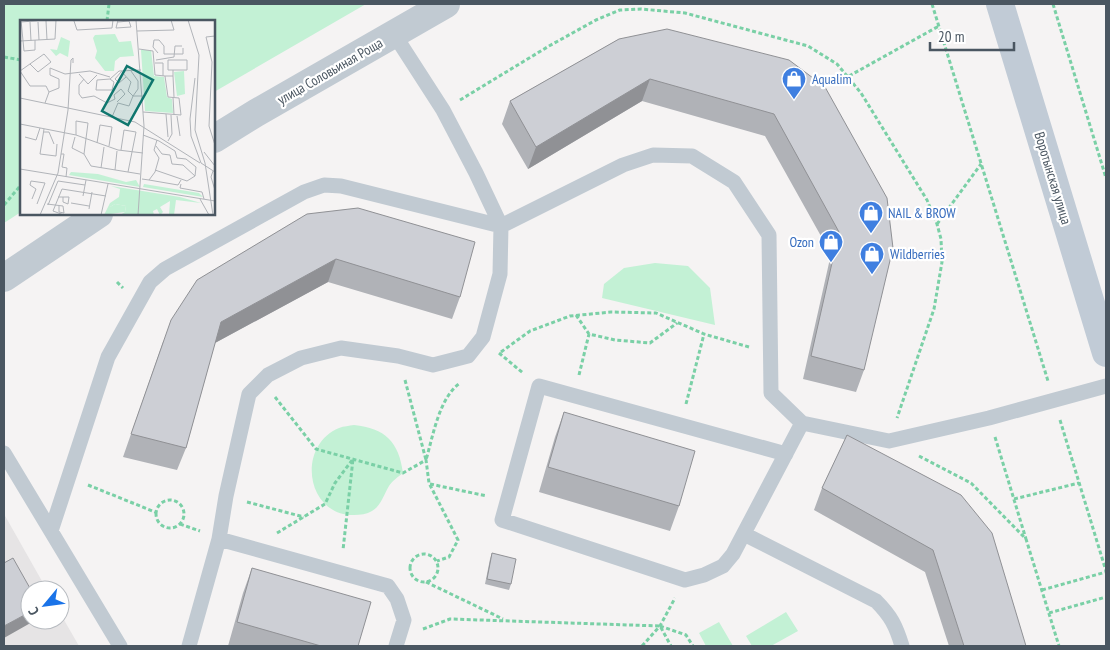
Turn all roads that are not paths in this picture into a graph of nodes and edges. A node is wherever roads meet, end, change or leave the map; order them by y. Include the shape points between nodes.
1 (446, 4) edge
2 (1000, 4) edge
3 (394, 34) junction
4 (215, 138) edge
5 (98, 215) edge
6 (501, 226) junction
7 (4, 278) edge
8 (1106, 353) edge
9 (1106, 386) edge
10 (802, 423) junction
11 (4, 453) edge
12 (786, 454) junction
13 (51, 531) junction
14 (744, 534) junction
15 (219, 539) junction
16 (397, 642) edge
17 (120, 646) edge
18 (189, 646) edge
19 (902, 646) edge

1 - 3 street, улица Соловьиная Роща
2 - 8 street, Воротынская улица
3 - 4 street, улица Соловьиная Роща
3 - 6 lane via 443,110
5 - 7 street
6 - 10 lane via 623,165 653,155 692,156 734,182 769,235 771,393
6 - 13 lane via 341,186 324,185 304,192 165,269 150,282 108,357
6 - 15 lane via 500,274 483,337 468,356 433,365 341,348 301,358 268,375 249,394
9 - 10 lane via 889,441
10 - 12 lane
11 - 13 lane
12 - 14 lane
12 - 14 lane via 539,386 502,520 685,580 723,566
13 - 17 lane
14 - 19 lane via 876,601 888,612
15 - 16 lane via 388,586 397,599 404,620
15 - 18 lane

